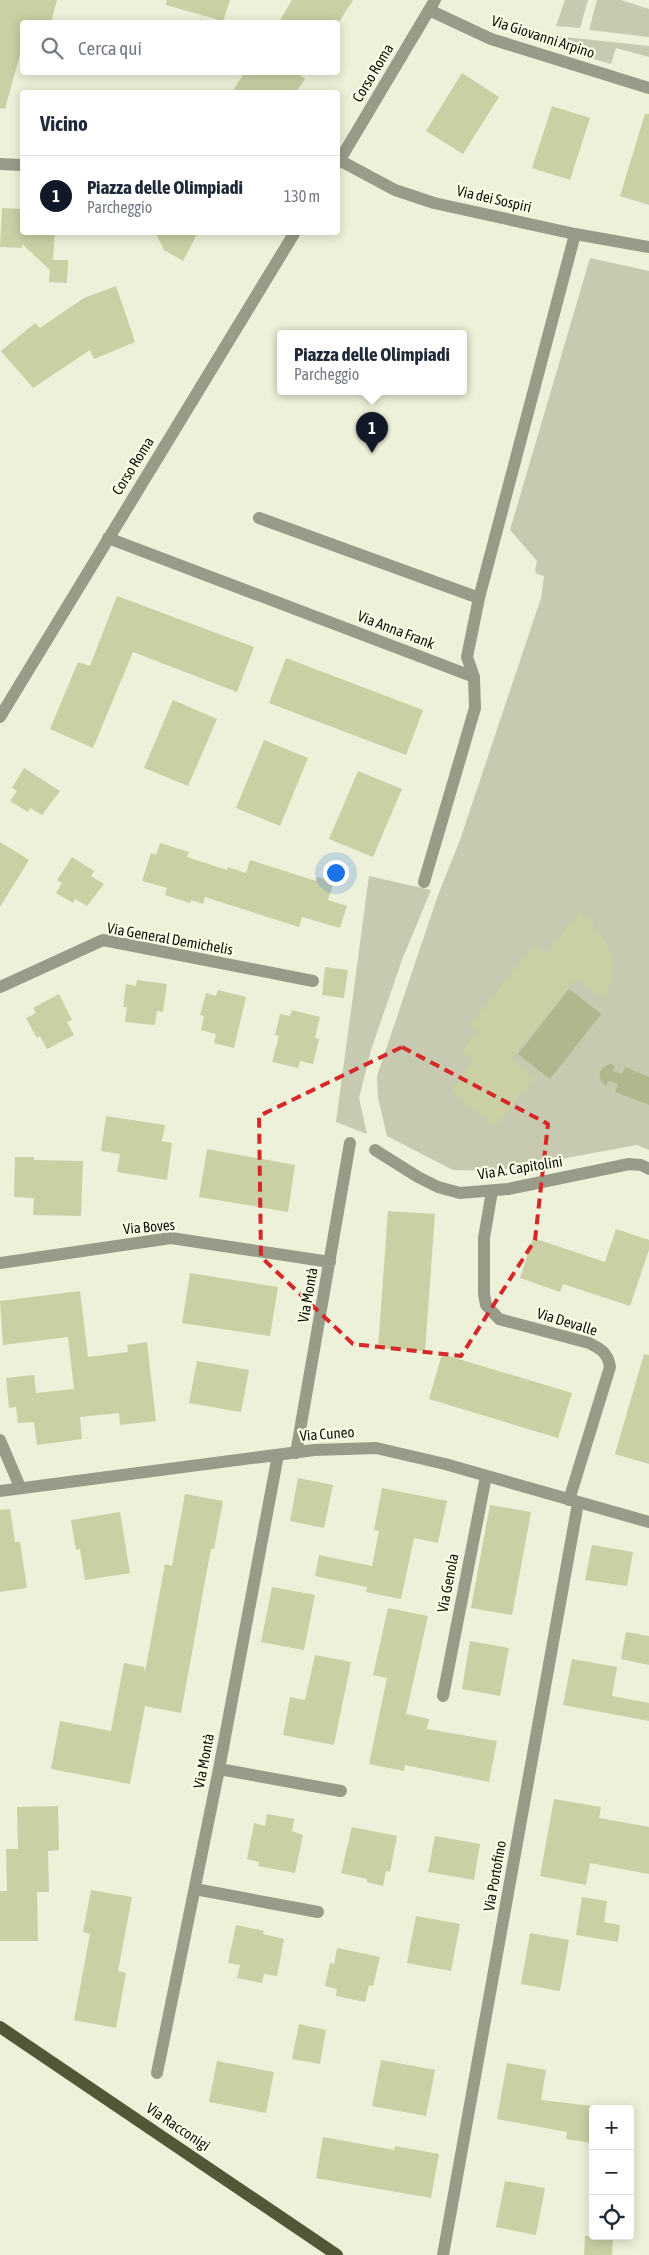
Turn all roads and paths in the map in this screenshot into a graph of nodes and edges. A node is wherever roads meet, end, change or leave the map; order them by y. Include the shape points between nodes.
1 (432, 5) edge
2 (649, 88) edge
3 (340, 158) edge
4 (340, 162) edge
5 (0, 164) edge
6 (20, 165) edge
7 (575, 234) junction
8 (293, 235) edge
9 (649, 247) edge
10 (258, 518) dead end
11 (108, 538) junction
12 (478, 598) junction
13 (474, 677) junction
14 (0, 717) edge
15 (424, 882) dead end
16 (313, 981) dead end
17 (0, 987) edge
18 (350, 1143) dead end
19 (375, 1150) dead end
20 (649, 1169) edge
21 (492, 1191) junction
22 (330, 1262) junction
23 (0, 1263) edge
24 (0, 1440) edge
25 (296, 1453) junction
26 (278, 1455) junction
27 (486, 1476) junction
28 (20, 1487) junction
29 (0, 1491) edge
30 (573, 1501) junction
31 (649, 1522) edge
32 (443, 1696) dead end
33 (219, 1769) junction
34 (341, 1791) dead end
35 (195, 1889) junction
36 (318, 1912) dead end
37 (0, 2027) edge
38 (157, 2073) dead end
39 (337, 2255) edge
40 (443, 2255) edge

1 - 2 street, Via Giovanni Arpino via 491,39
1 - 3 street, Corso Roma
4 - 7 street, Via dei Sospiri via 402,193
5 - 6 street
7 - 9 street, Via dei Sospiri
7 - 12 street
8 - 11 street, Corso Roma
10 - 12 street
11 - 13 street, Via Anna Frank
11 - 14 street, Corso Roma
12 - 13 street via 467,657
13 - 15 street via 475,708
16 - 17 street, Via General Demichelis via 103,940
18 - 22 street, Via Montà
19 - 21 street, Via A. Capitolini via 438,1187 460,1193
20 - 21 street, Via A. Capitolini via 629,1164
21 - 30 street, Via Devalle via 484,1238 486,1305 499,1318 589,1343 601,1349 608,1358 610,1367
22 - 23 street, Via Boves via 171,1238
22 - 25 street, Via Montà
24 - 28 street
25 - 26 street, Via Cuneo
25 - 27 street, Via Cuneo via 376,1448
26 - 28 street, Via Cuneo
26 - 33 street, Via Montà
27 - 30 street, Via Cuneo
27 - 32 street, Via Genola
28 - 29 street, Via Cuneo
30 - 31 street, Via Cuneo
30 - 40 street, Via Portofino
33 - 34 street
33 - 35 street, Via Montà
35 - 36 street
35 - 38 street, Via Montà
37 - 39 main road, Via Racconigi

